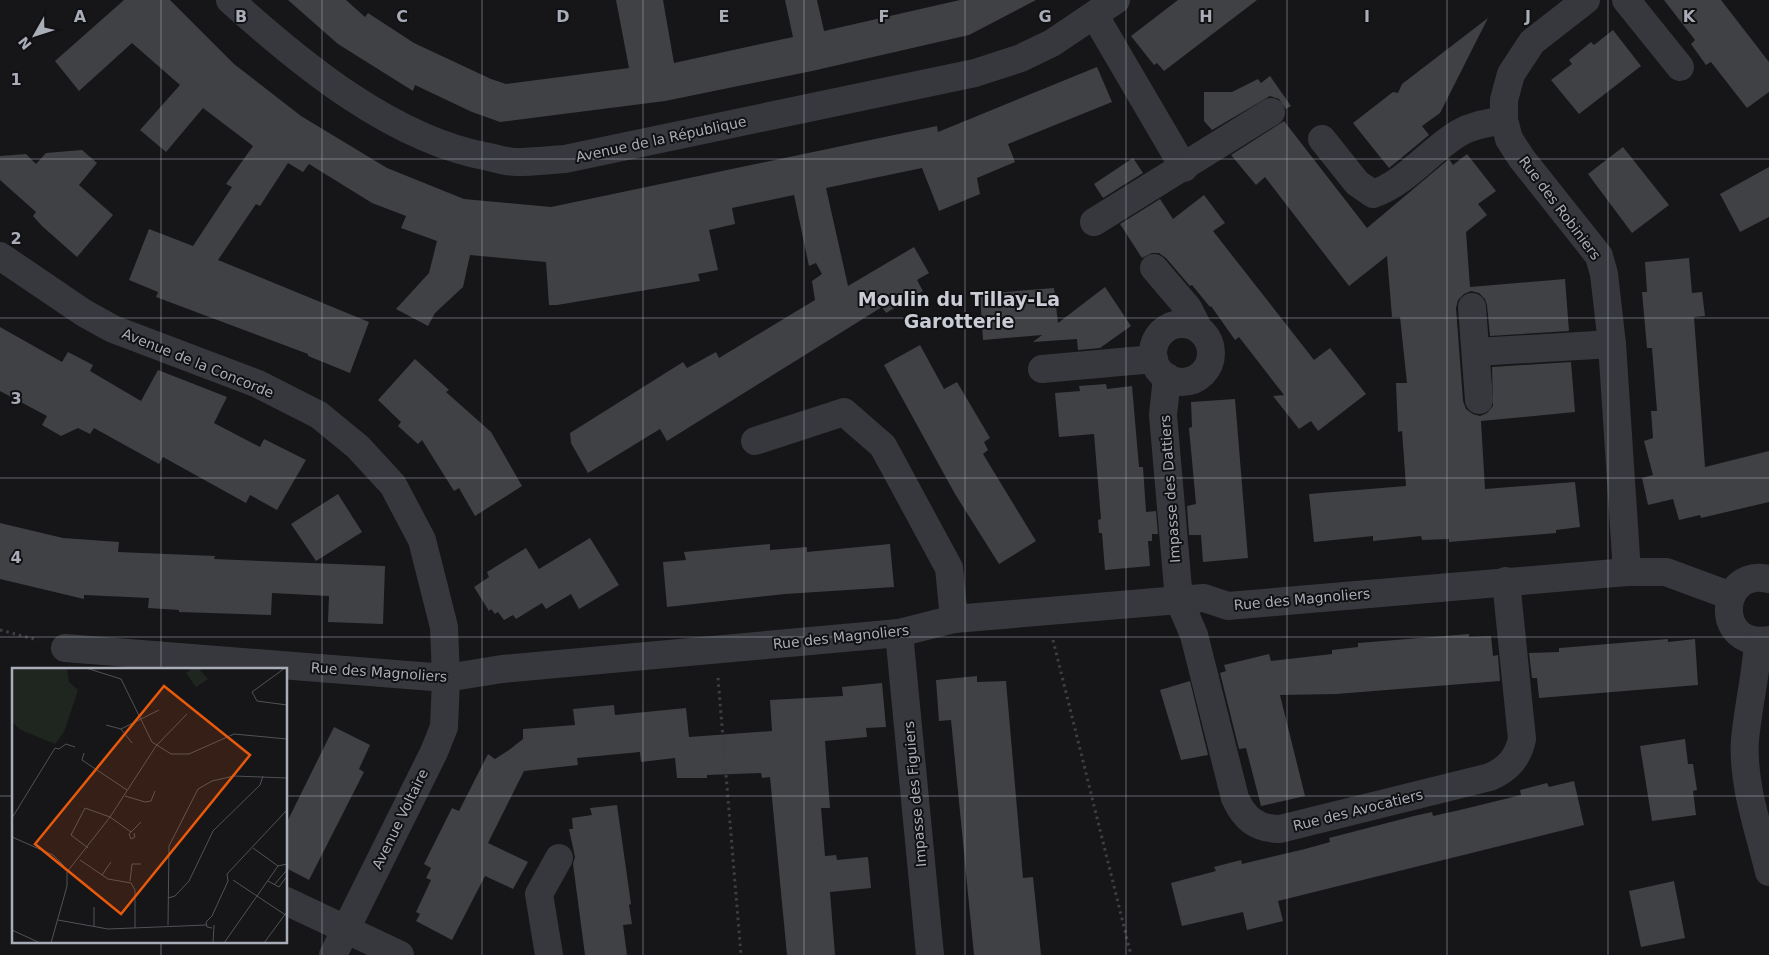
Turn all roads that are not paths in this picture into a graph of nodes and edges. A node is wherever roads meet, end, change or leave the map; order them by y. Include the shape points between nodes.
1 (230, 0) edge
2 (1586, 0) edge
3 (1626, 0) edge
4 (1106, 8) edge
5 (1680, 67) dead end
6 (1271, 112) dead end
7 (1504, 120) junction
8 (1322, 140) dead end
9 (1184, 168) junction
10 (1094, 222) dead end
11 (0, 256) edge
12 (1154, 268) dead end
13 (1472, 306) dead end
14 (1198, 328) junction
15 (1612, 344) junction
16 (1476, 352) junction
17 (1161, 368) junction
18 (1042, 369) dead end
19 (1479, 400) dead end
20 (755, 441) dead end
21 (1627, 572) junction
22 (1769, 579) edge
23 (1506, 581) junction
24 (1731, 596) junction
25 (1179, 600) junction
26 (954, 619) junction
27 (899, 633) junction
28 (1763, 641) edge
29 (65, 648) road end
30 (446, 678) junction
31 (559, 858) dead end
32 (1769, 872) edge
33 (288, 902) edge
34 (346, 929) junction
35 (333, 955) edge
36 (400, 955) edge
37 (549, 955) edge
38 (930, 955) edge

1 - 4 street, Avenue de la République via 320,74 377,112 420,135 469,154 514,162 565,159 948,80 1020,58 1052,43
2 - 7 street, Rue des Robiniers via 1532,42 1511,74 1504,100
3 - 5 street
4 - 9 street
6 - 9 street
7 - 8 street via 1480,124 1459,134 1389,188 1373,194 1357,183
7 - 15 street, Rue des Robiniers via 1509,139 1522,158 1598,256 1604,274
9 - 10 street
11 - 30 street, Avenue de la Concorde via 84,313 114,329 258,384 319,415 358,447 393,485 422,540 444,627
12 - 14 street via 1188,308
13 - 16 street
14 - 17 street via 1177,324 1164,330 1155,343
14 - 17 street via 1211,349 1206,370 1190,381 1182,382
15 - 16 street
15 - 21 street, Rue des Robiniers
16 - 19 street
17 - 18 street
17 - 25 street, Impasse des Dattiers
20 - 26 street via 844,412 884,446 949,568
21 - 23 street, Rue des Magnoliers
21 - 24 street, Rue des Magnoliers via 1666,572
22 - 24 street via 1746,581
23 - 25 street, Rue des Magnoliers via 1228,606 1204,598
23 - 25 street, Rue des Avocatiers via 1522,738 1520,752 1512,763 1490,777 1280,829 1266,829 1251,822 1241,812 1194,635
24 - 28 street via 1729,616 1732,626 1748,639
25 - 26 street, Rue des Magnoliers
26 - 27 street, Rue des Magnoliers
27 - 30 street, Rue des Magnoliers via 502,669
27 - 38 street, Impasse des Figuiers
28 - 32 street via 1745,741 1746,777
29 - 30 street, Rue des Magnoliers
30 - 34 street, Avenue Voltaire via 444,727
31 - 37 street via 539,894
33 - 34 street
34 - 35 street, Avenue Voltaire
34 - 36 street

